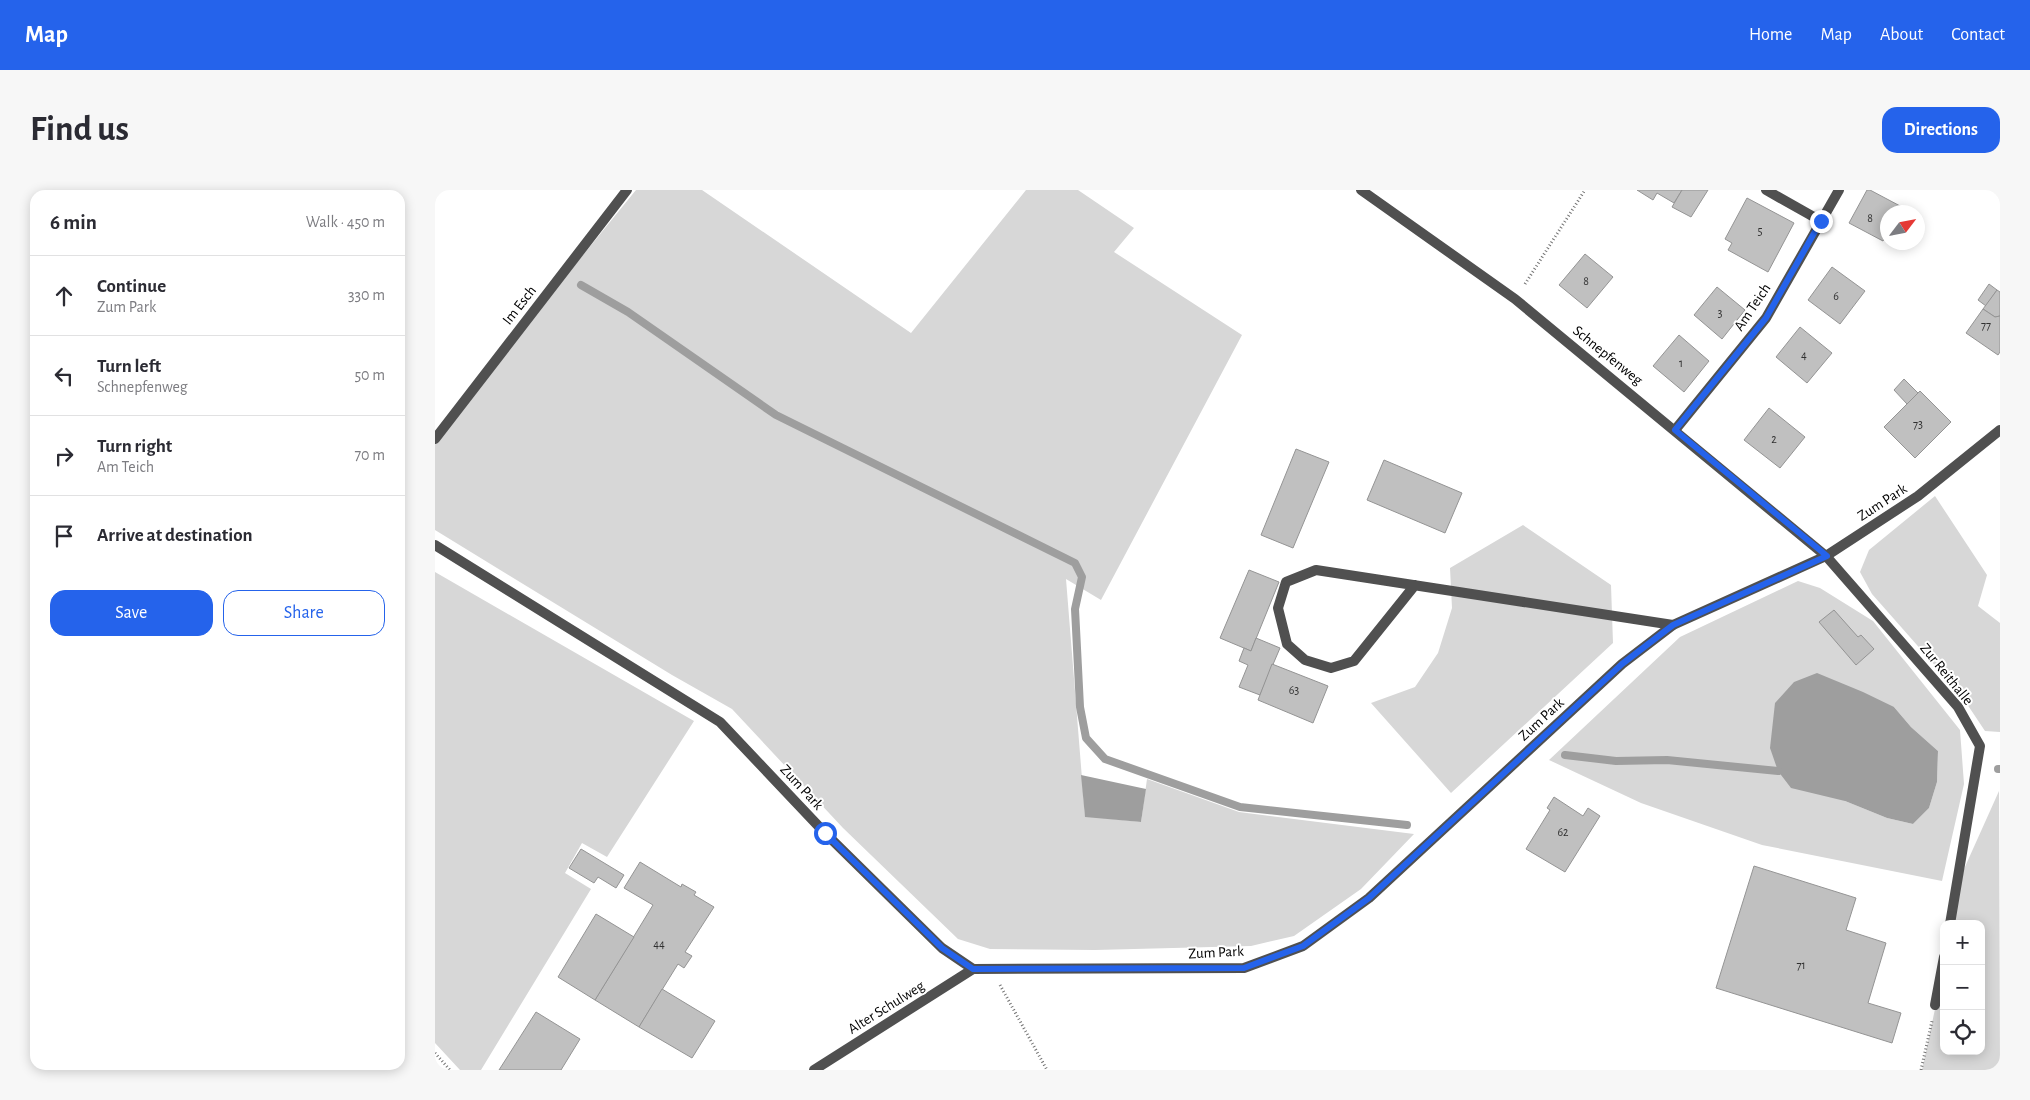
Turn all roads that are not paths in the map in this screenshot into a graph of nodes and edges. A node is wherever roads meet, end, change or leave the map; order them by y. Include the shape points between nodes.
1 (627, 190) edge
2 (1361, 190) edge
3 (1766, 190) edge
4 (1839, 190) edge
5 (1821, 221) junction
6 (1675, 430) junction
7 (2000, 430) edge
8 (435, 439) edge
9 (435, 545) edge
10 (1827, 556) junction
11 (1415, 585) junction
12 (1673, 625) junction
13 (1950, 920) edge
14 (1943, 965) edge
15 (973, 969) junction
16 (1935, 1006) road end
17 (815, 1070) edge

1 - 8 street, Im Esch
2 - 6 street, Schnepfenweg via 1515,299
3 - 5 street
4 - 5 street, Am Teich
5 - 6 street, Am Teich via 1766,318
6 - 10 street, Schnepfenweg
7 - 10 street, Zum Park via 1918,496
9 - 15 street, Zum Park via 720,722 839,847 942,948
10 - 12 street, Zum Park
10 - 13 street, Zur Reithalle via 1958,707 1980,746
11 - 11 street via 1354,661 1331,668 1305,660 1287,644 1278,608 1286,582 1316,570
11 - 12 street
12 - 15 street, Zum Park via 1622,664 1369,898 1303,946 1244,968
14 - 16 street
15 - 17 street, Alter Schulweg

